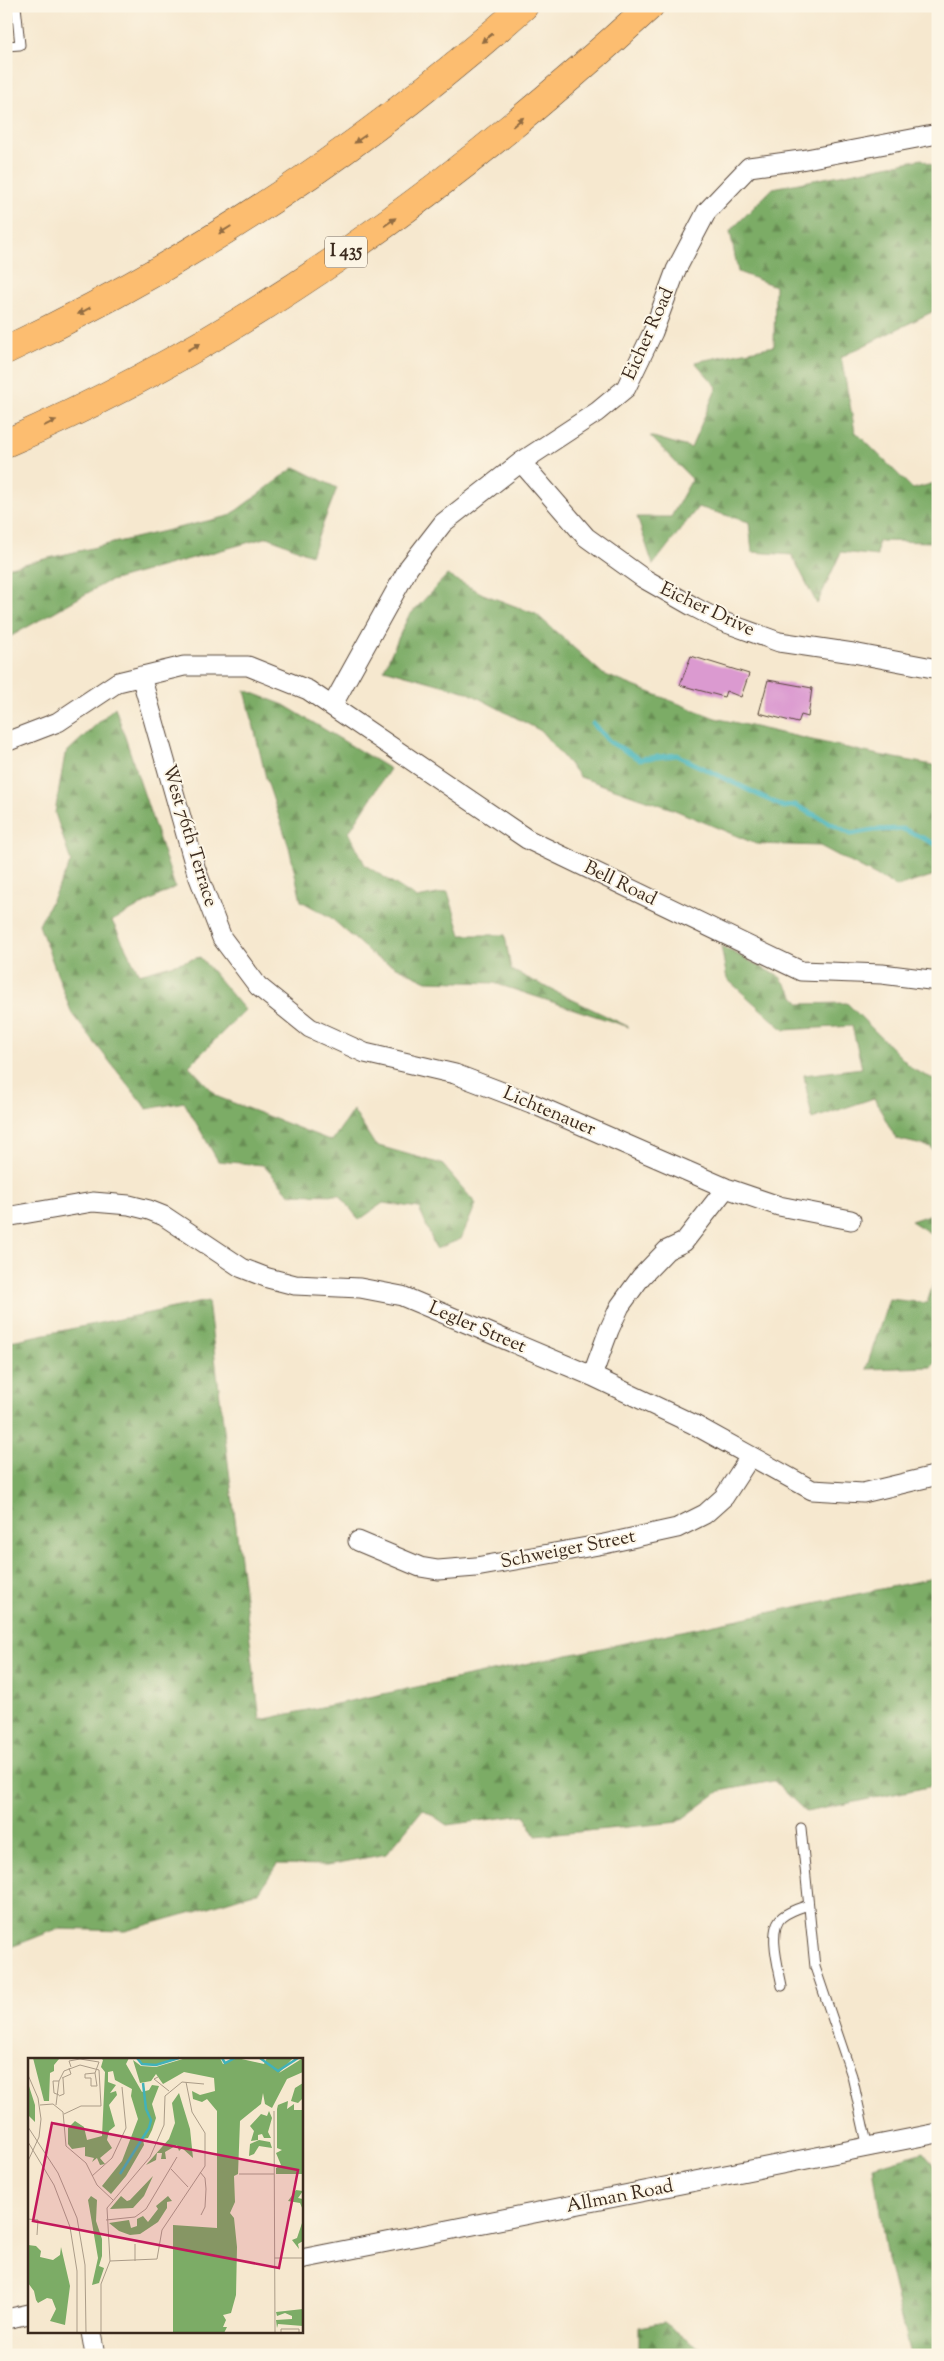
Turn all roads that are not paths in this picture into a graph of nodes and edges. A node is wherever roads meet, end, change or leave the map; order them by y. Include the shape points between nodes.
1 (16, 6) edge
2 (524, 6) edge
3 (650, 6) edge
4 (6, 46) edge
5 (938, 134) edge
6 (6, 350) edge
7 (6, 443) edge
8 (521, 462) junction
9 (938, 670) edge
10 (141, 676) junction
11 (332, 706) junction
12 (6, 742) edge
13 (938, 981) edge
14 (258, 986) joint
15 (726, 1188) junction
16 (6, 1217) edge
17 (850, 1220) dead end
18 (592, 1376) junction
19 (750, 1457) junction
20 (938, 1475) edge
21 (358, 1541) dead end
22 (801, 1828) dead end
23 (808, 1905) junction
24 (782, 1986) dead end
25 (938, 2133) edge
26 (868, 2148) junction
27 (302, 2259) edge
28 (28, 2314) edge
29 (6, 2318) edge
30 (91, 2334) edge
31 (95, 2355) edge

1 - 4 lane via 20,45
2 -> 6 highway via 368,134 294,186 144,279
7 -> 3 highway, I 435 via 102,398 195,347 307,279 395,219 488,148
5 - 8 street, Eicher Road via 749,167 708,211 676,270 653,332 626,388 597,412
8 - 9 street, Eicher Drive via 586,537 643,578 694,608 779,642
8 - 11 street, Eicher Road via 443,523 410,567
10 - 11 street, Bell Road via 184,666 248,666 308,690
10 - 12 street, Bell Road via 118,682 58,722
10 - 14 street, West 76th Terrace via 196,870 222,938
11 - 13 street, Bell Road via 527,838 801,971 882,974
14 - 15 street, Lichtenauer via 310,1028 365,1053 463,1077
15 - 17 street, Lichtenauer via 779,1206
15 - 18 street via 684,1242 668,1250 641,1276 608,1330
16 - 18 street, Legler Street via 92,1202 149,1210 195,1235 242,1268 268,1278 295,1285 360,1288 402,1296
18 - 19 street, Legler Street via 693,1424
19 - 20 street, Legler Street via 812,1490 863,1493
19 - 21 street, Schweiger Street via 724,1497 705,1514 677,1528 604,1544 476,1567 438,1570 420,1567
22 - 23 lane
23 - 24 lane via 781,1918 776,1925 776,1952
23 - 26 lane via 814,1967 852,2076
25 - 26 street, Allman Road
26 - 27 street, Allman Road
28 - 29 street
30 - 31 street

